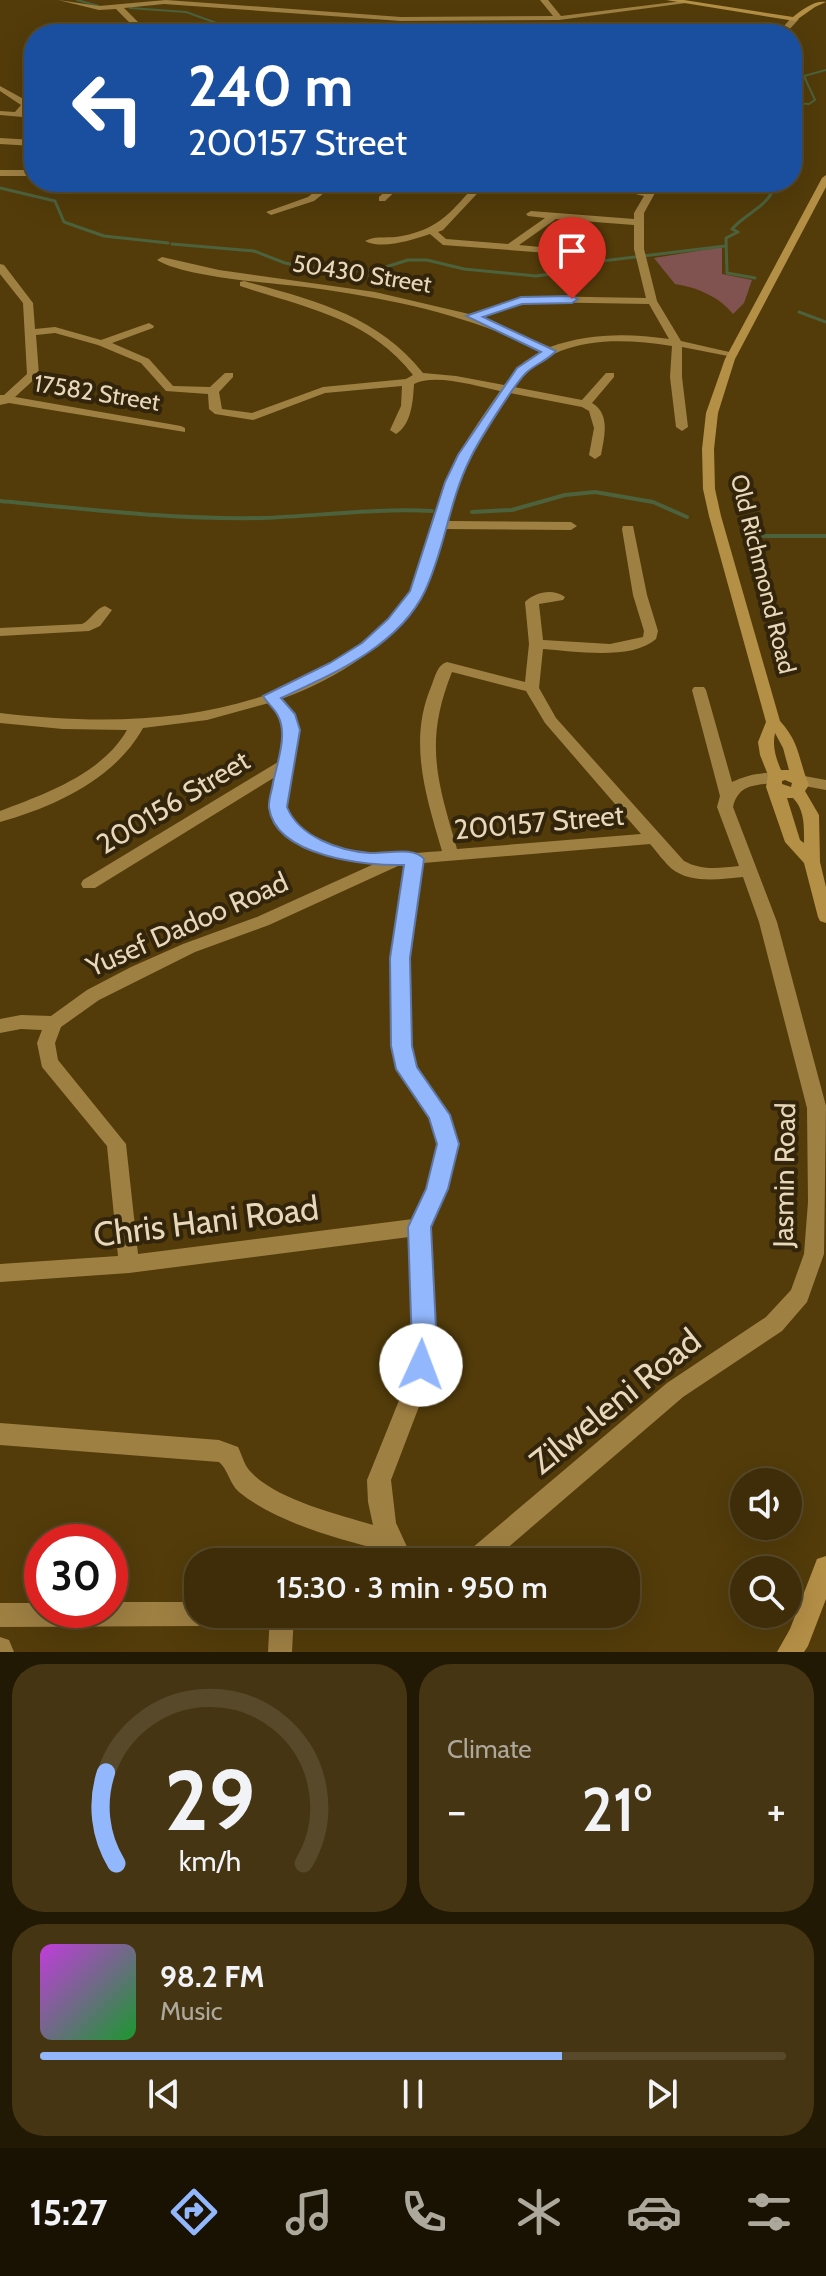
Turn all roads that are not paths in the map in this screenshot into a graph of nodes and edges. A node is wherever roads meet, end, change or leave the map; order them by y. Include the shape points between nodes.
1 (62, 0) edge
2 (544, 0) edge
3 (670, 0) edge
4 (824, 0) edge
5 (206, 3) edge
6 (682, 3) junction
7 (119, 7) junction
8 (559, 18) junction
9 (401, 19) junction
10 (795, 19) junction
11 (135, 24) edge
12 (398, 24) edge
13 (790, 24) edge
14 (0, 88) edge
15 (24, 103) edge
16 (24, 106) edge
17 (0, 113) edge
18 (17, 115) junction
19 (24, 115) edge
20 (0, 141) edge
21 (24, 142) edge
22 (0, 166) edge
23 (0, 173) edge
24 (16, 173) junction
25 (24, 173) edge
26 (826, 178) edge
27 (320, 192) edge
28 (389, 192) edge
29 (473, 192) edge
30 (638, 192) edge
31 (647, 194) joint
32 (382, 199) dead end
33 (271, 212) dead end
34 (531, 214) dead end
35 (552, 217) junction
36 (638, 222) junction
37 (433, 232) junction
38 (370, 241) dead end
39 (511, 246) junction
40 (548, 250) dead end
41 (162, 260) dead end
42 (1, 269) edge
43 (230, 277) junction
44 (652, 301) junction
45 (472, 316) junction
46 (149, 326) dead end
47 (29, 333) junction
48 (102, 343) junction
49 (677, 343) junction
50 (550, 351) junction
51 (733, 354) junction
52 (229, 375) dead end
53 (610, 375) dead end
54 (414, 379) junction
55 (507, 389) junction
56 (213, 391) junction
57 (2, 401) edge
58 (585, 404) junction
59 (682, 427) dead end
60 (181, 430) dead end
61 (396, 430) dead end
62 (595, 455) dead end
63 (438, 525) junction
64 (571, 526) dead end
65 (628, 529) dead end
66 (558, 597) dead end
67 (105, 610) dead end
68 (0, 632) edge
69 (536, 644) junction
70 (532, 688) junction
71 (699, 690) dead end
72 (271, 696) junction
73 (0, 718) edge
74 (773, 722) junction
75 (138, 724) junction
76 (284, 765) junction
77 (775, 782) junction
78 (798, 785) junction
79 (826, 785) edge
80 (732, 789) junction
81 (0, 817) edge
82 (654, 838) junction
83 (451, 855) junction
84 (406, 859) junction
85 (811, 860) junction
86 (749, 871) junction
87 (89, 884) dead end
88 (826, 917) edge
89 (54, 1023) junction
90 (0, 1026) edge
91 (419, 1227) junction
92 (129, 1264) junction
93 (0, 1273) edge
94 (800, 1295) joint
95 (0, 1434) edge
96 (388, 1540) junction
97 (393, 1548) edge
98 (489, 1548) edge
99 (826, 1568) edge
100 (184, 1614) edge
101 (0, 1615) edge
102 (281, 1628) edge
103 (280, 1652) edge
104 (789, 1652) edge

1 - 7 street
2 - 8 street
3 - 6 street
4 - 10 street
5 - 7 street
5 - 9 street
6 - 8 street
6 - 10 street
7 - 11 street
8 - 9 street
9 - 12 street
10 - 13 street
14 - 15 street
16 - 18 street
17 - 18 street
18 - 19 street
20 - 21 street
22 - 24 street
23 - 24 street
24 - 25 street
26 - 51 street, Old Richmond Road
27 - 33 street
28 - 32 street
29 - 37 street
30 - 31 street
31 - 36 street
34 - 35 street
35 - 36 street
35 - 39 street
36 - 44 street
37 - 38 street, 50430 Street
37 - 39 street via 443,242
39 - 40 street
41 - 43 street, 50430 Street
42 - 47 street via 28,303
43 - 45 street, 50430 Street via 394,298
43 - 54 street via 353,318 410,361
44 - 45 street via 532,299
44 - 49 street
45 - 50 street, 50430 Street
46 - 48 street
47 - 48 street via 60,331
47 - 57 street via 33,375
48 - 56 street via 145,361 168,388
49 - 50 street via 593,339
49 - 51 street
49 - 59 street
50 - 55 street via 531,361
51 - 74 street, Old Richmond Road via 712,413 709,489
52 - 56 street
53 - 58 street
54 - 55 street
54 - 56 street via 323,390 253,417 219,412
54 - 61 street
55 - 58 street
55 - 63 street via 465,455
57 - 60 street, 17582 Street
58 - 62 street via 598,416
63 - 64 street
63 - 72 street via 418,592 383,634 336,667
65 - 69 street via 649,639 605,647
66 - 69 street via 532,602
67 - 68 street via 84,628
69 - 70 street
70 - 82 street via 550,720
70 - 83 street via 447,666 425,733 432,789
71 - 80 street, Jasmin Road
72 - 75 street via 214,713
72 - 76 street, 200157 Street via 291,730
73 - 75 street via 62,725
74 - 77 street, Old Richmond Road via 765,738
74 - 78 street, Old Richmond Road via 792,753
75 - 81 street via 122,751 102,767
76 - 84 street, 200157 Street via 278,807 297,834 349,856
76 - 87 street, 200156 Street
77 - 78 street
77 - 80 street
77 - 85 street, Old Richmond Road via 793,842
78 - 79 street
78 - 85 street, Old Richmond Road via 808,807
80 - 86 street, Jasmin Road via 725,807
82 - 83 street, 200157 Street
82 - 86 street via 688,872
83 - 84 street, 200157 Street
84 - 89 street, Yusef Dadoo Road via 137,972
84 - 91 street via 401,1046 407,1069 440,1115 448,1144 437,1189
85 - 88 street, Old Richmond Road
86 - 94 street, Jasmin Road via 768,922 817,1108 814,1254
89 - 90 street
89 - 92 street via 46,1043 49,1062 116,1144
91 - 92 street, Chris Hani Road
91 - 96 street via 425,1348 379,1480
92 - 93 street, Chris Hani Road
94 - 98 street, Zilweleni Road via 774,1324 675,1390
95 - 96 street via 219,1451 230,1455 248,1483 286,1506
96 - 97 street
99 - 104 street
100 - 101 street
102 - 103 street

